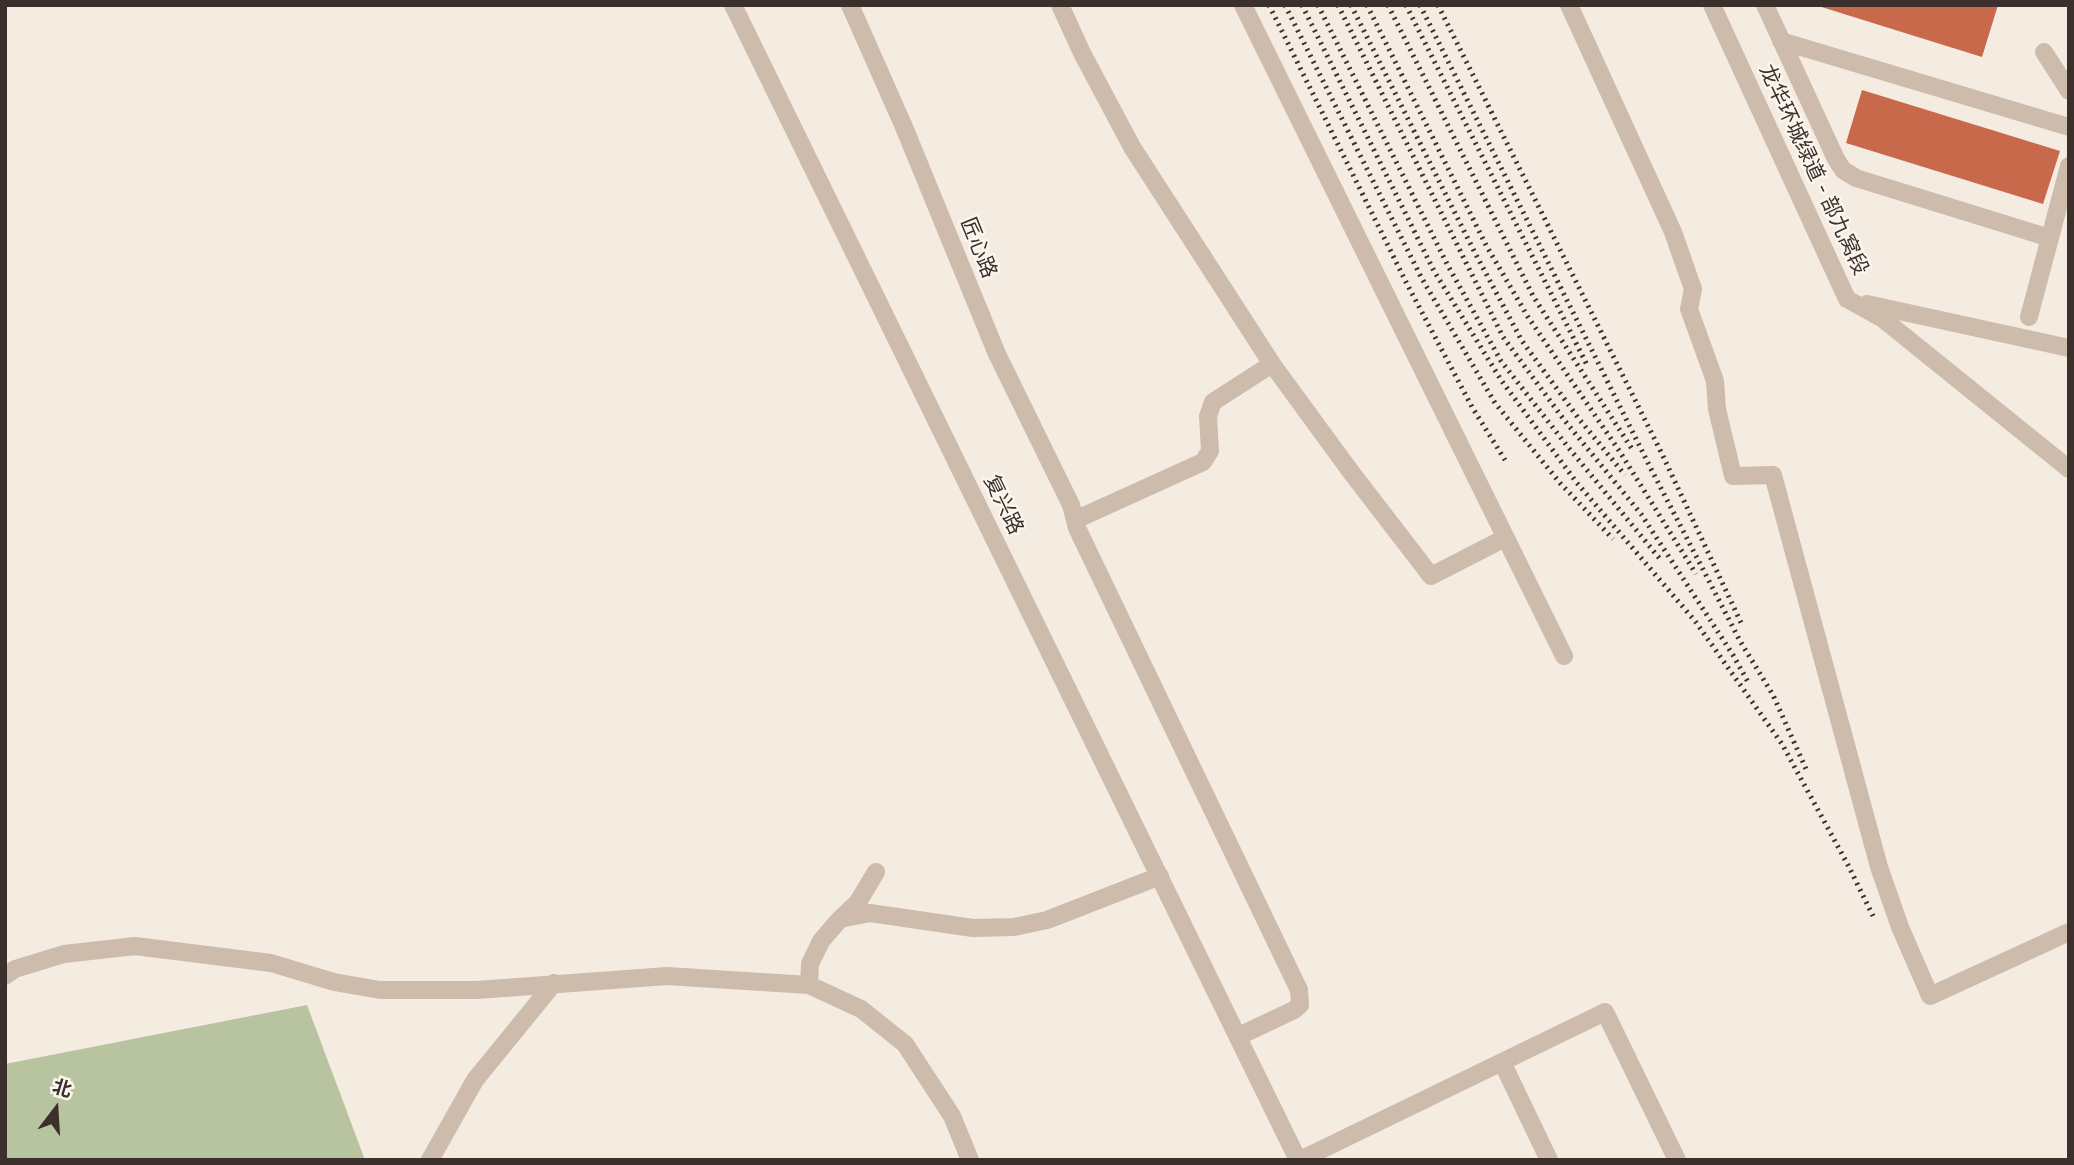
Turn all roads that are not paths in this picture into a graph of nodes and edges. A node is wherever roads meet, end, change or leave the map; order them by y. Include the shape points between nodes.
1 (733, 5) edge
2 (850, 5) edge
3 (1060, 5) edge
4 (1243, 5) edge
5 (1569, 5) edge
6 (1712, 5) edge
7 (1765, 5) edge
8 (1781, 41) junction
9 (2044, 52) dead end
10 (2069, 91) edge
11 (2069, 127) edge
12 (2069, 166) edge
13 (2050, 238) junction
14 (1847, 299) junction
15 (2029, 317) dead end
16 (2069, 348) edge
17 (1272, 363) junction
18 (2069, 468) edge
19 (1073, 513) junction
20 (1505, 538) junction
21 (1564, 656) dead end
22 (876, 872) dead end
23 (1160, 876) junction
24 (840, 919) junction
25 (2069, 932) edge
26 (5, 976) edge
27 (554, 983) junction
28 (809, 985) junction
29 (1236, 1031) junction
30 (1502, 1062) junction
31 (430, 1160) edge
32 (970, 1160) edge
33 (1299, 1160) edge
34 (1549, 1160) edge
35 (1677, 1160) edge

1 - 23 street, 复兴路
2 - 19 street, 匠心路 via 997,354
3 - 17 street via 1132,147
4 - 20 street
5 - 25 street via 1673,232 1693,289 1689,309 1715,381 1733,476 1773,475 1879,867 1930,996
6 - 14 street, 龙华环城绿道 - 部九窝段
7 - 8 street
8 - 11 street
8 - 13 street via 1843,170 1856,178
9 - 10 street
12 - 13 street
13 - 15 street
14 - 16 street, 龙华环城绿道 - 部九窝段
14 - 18 street via 1883,319
17 - 19 street via 1213,402 1208,416 1210,451 1203,462
17 - 20 street via 1432,576
19 - 29 street, 匠心路 via 1299,990 1300,1005 1294,1010
20 - 21 street
22 - 24 street via 858,902
23 - 24 street via 1047,920 1014,927 973,928 870,913
23 - 29 street, 复兴路
24 - 28 street via 810,964
26 - 27 street via 64,954 135,946 271,962 334,982 380,990 477,990
27 - 28 street via 667,976
27 - 31 street via 475,1080
28 - 32 street via 861,1009 905,1044 952,1116
29 - 33 street, 复兴路
30 - 33 street
30 - 34 street
30 - 35 street via 1605,1012

